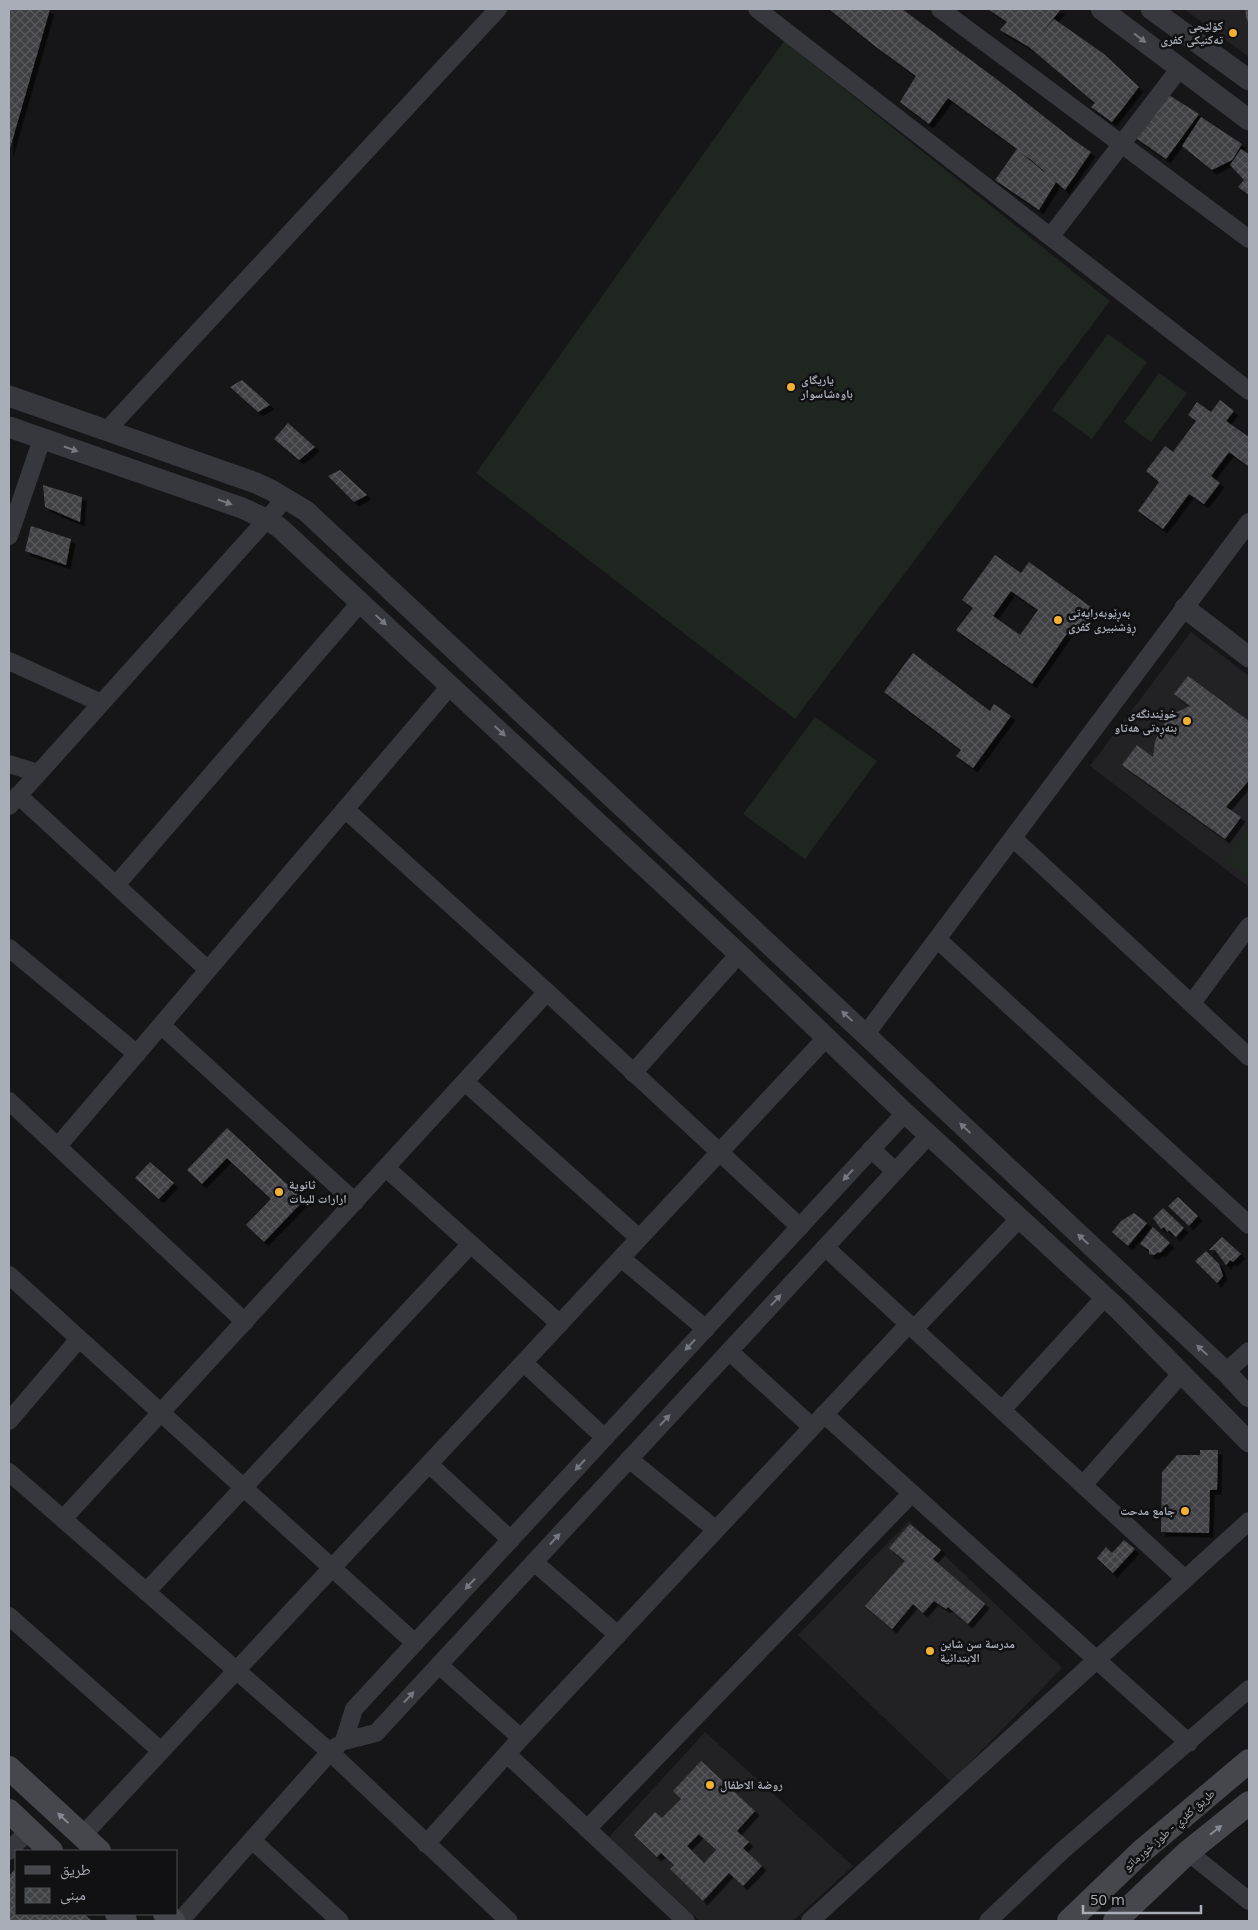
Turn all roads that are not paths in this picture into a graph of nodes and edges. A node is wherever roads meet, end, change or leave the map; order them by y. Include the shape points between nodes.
1 (498, 9) edge
2 (757, 9) edge
3 (940, 9) edge
4 (1101, 9) edge
5 (1151, 9) edge
6 (1180, 68) junction
7 (1249, 80) edge
8 (1249, 120) edge
9 (1122, 144) junction
10 (1051, 236) junction
11 (1249, 239) edge
12 (1249, 391) edge
13 (9, 396) edge
14 (9, 427) edge
15 (107, 430) junction
16 (42, 439) junction
17 (286, 498) junction
18 (266, 519) junction
19 (1249, 522) edge
20 (9, 536) edge
21 (361, 602) junction
22 (1185, 608) junction
23 (1249, 656) edge
24 (9, 661) edge
25 (451, 685) junction
26 (101, 703) junction
27 (9, 764) edge
28 (38, 773) junction
29 (13, 801) edge
30 (345, 809) junction
31 (1013, 838) junction
32 (116, 885) junction
33 (1249, 926) edge
34 (937, 939) junction
35 (9, 948) edge
36 (739, 954) junction
37 (208, 970) junction
38 (812, 984) junction
39 (547, 992) junction
40 (792, 1004) junction
41 (1192, 1004) junction
42 (161, 1025) junction
43 (866, 1034) junction
44 (826, 1038) junction
45 (137, 1054) junction
46 (1249, 1057) edge
47 (633, 1073) junction
48 (464, 1082) junction
49 (9, 1101) edge
50 (905, 1113) junction
51 (929, 1135) junction
52 (58, 1146) junction
53 (871, 1150) junction
54 (720, 1152) junction
55 (999, 1160) junction
56 (386, 1168) junction
57 (895, 1172) junction
58 (980, 1181) junction
59 (355, 1202) junction
60 (1019, 1219) junction
61 (1249, 1225) edge
62 (800, 1226) junction
63 (639, 1238) junction
64 (472, 1244) junction
65 (825, 1247) junction
66 (621, 1258) junction
67 (9, 1275) edge
68 (1105, 1297) junction
69 (245, 1322) junction
70 (560, 1324) junction
71 (911, 1327) junction
72 (706, 1329) junction
73 (79, 1339) junction
74 (729, 1351) junction
75 (1249, 1351) edge
76 (524, 1362) junction
77 (1226, 1372) junction
78 (1181, 1374) junction
79 (1249, 1397) edge
80 (1002, 1410) junction
81 (161, 1414) junction
82 (824, 1414) junction
83 (9, 1421) edge
84 (812, 1427) junction
85 (605, 1438) junction
86 (1249, 1442) edge
87 (629, 1459) junction
88 (429, 1464) junction
89 (9, 1472) edge
90 (1083, 1485) junction
91 (242, 1488) junction
92 (912, 1493) junction
93 (63, 1520) junction
94 (1249, 1521) edge
95 (715, 1530) junction
96 (511, 1540) junction
97 (534, 1562) junction
98 (332, 1568) junction
99 (1185, 1579) junction
100 (146, 1592) junction
101 (9, 1616) edge
102 (618, 1634) junction
103 (415, 1643) junction
104 (1097, 1660) junction
105 (439, 1665) junction
106 (236, 1671) junction
107 (1249, 1689) edge
108 (522, 1738) junction
109 (344, 1742) junction
110 (1189, 1743) junction
111 (162, 1751) junction
112 (330, 1752) junction
113 (508, 1755) junction
114 (1249, 1761) edge
115 (9, 1768) edge
116 (1249, 1803) edge
117 (9, 1812) edge
118 (587, 1829) junction
119 (29, 1830) junction
120 (252, 1840) junction
121 (91, 1844) edge
122 (426, 1844) junction
123 (50, 1850) edge
124 (9, 1851) edge
125 (1188, 1852) junction
126 (1249, 1901) edge
127 (180, 1921) edge
128 (340, 1921) edge
129 (509, 1921) edge
130 (686, 1921) edge
131 (810, 1921) edge
132 (988, 1921) edge
133 (1069, 1921) edge
134 (1115, 1921) edge

1 - 15 street
2 - 10 street
3 - 9 street
4 -> 6 street
5 - 7 street
6 - 8 street
6 - 9 street
9 - 10 street
9 - 11 street
10 - 12 street
13 - 15 street
14 - 16 street
15 - 17 street via 256,483
16 -> 18 street
16 - 20 street
17 - 18 street
17 - 38 street via 324,526
18 - 21 street via 293,538
18 - 26 street
19 - 22 street
21 -> 25 street
21 - 32 street
22 - 23 street
22 - 31 street
24 - 26 street
25 - 30 street
25 -> 36 street
26 - 28 street
27 - 28 street
28 - 29 street
29 - 32 street
30 - 37 street
30 - 39 street
31 - 34 street
31 - 41 street
32 - 37 street
33 - 41 street
34 - 43 street
34 - 61 street
35 - 45 street
36 - 40 street
36 - 47 street
37 - 42 street
38 - 40 street
43 -> 38 street
39 - 47 street
39 - 48 street
40 - 44 street
41 - 46 street
42 - 45 street
42 - 59 street
55 -> 43 street
44 - 50 street
44 - 54 street
45 - 52 street
47 - 54 street
48 - 56 street
48 - 63 street
49 - 52 street
50 - 51 street
50 - 53 street
51 - 57 street
51 - 58 street
52 - 69 street
53 - 57 street
53 -> 62 street
54 - 62 street
54 - 63 street
55 - 58 street
77 -> 55 street
56 - 59 street
56 - 64 street
57 - 65 street
58 - 60 street
59 - 69 street
60 - 68 street
60 - 71 street
62 - 72 street
63 - 66 street
64 - 70 street
64 - 91 street
65 - 71 street
74 -> 65 street
66 - 70 street
66 - 72 street
67 - 73 street
68 - 78 street
68 - 80 street
69 - 81 street
70 - 76 street
71 - 80 street
71 - 82 street
72 -> 85 street
73 - 81 street
73 - 83 street
74 - 84 street
87 -> 74 street
75 - 77 street
76 - 85 street
76 - 88 street
77 - 79 street
78 - 86 street
78 - 90 street
80 - 90 street
81 - 91 street
81 - 93 street
82 - 84 street
82 - 92 street
84 - 95 street
85 -> 96 street
87 - 95 street
97 -> 87 street
88 - 96 street
88 - 98 street
89 - 93 street
90 - 99 street
91 - 98 street
91 - 100 street
92 - 104 street
92 - 118 street
93 - 100 street
94 - 99 street
95 - 102 street
96 -> 103 street
97 - 102 street
97 - 105 street
98 - 103 street
98 - 106 street
99 - 104 street
100 - 106 street
101 - 111 street
102 - 108 street
103 - 109 street via 354,1710
104 - 110 street
104 - 131 street
105 - 108 street
109 -> 105 street via 376,1732
106 - 111 street
106 - 112 street
107 - 110 street
108 - 113 street
109 - 112 street
110 - 132 street via 1062,1851
111 - 121 street
112 - 120 street
112 - 122 street
113 - 118 street
113 - 122 street
114 - 133 main road, طريق كفري - طوز خورماتو via 1142,1851
121 -> 115 main road
125 -> 116 main road
117 - 119 main road
118 - 130 street
119 - 123 main road
119 - 124 street
120 - 127 street
120 - 128 street
122 - 129 street
125 - 126 street
125 - 134 main road

